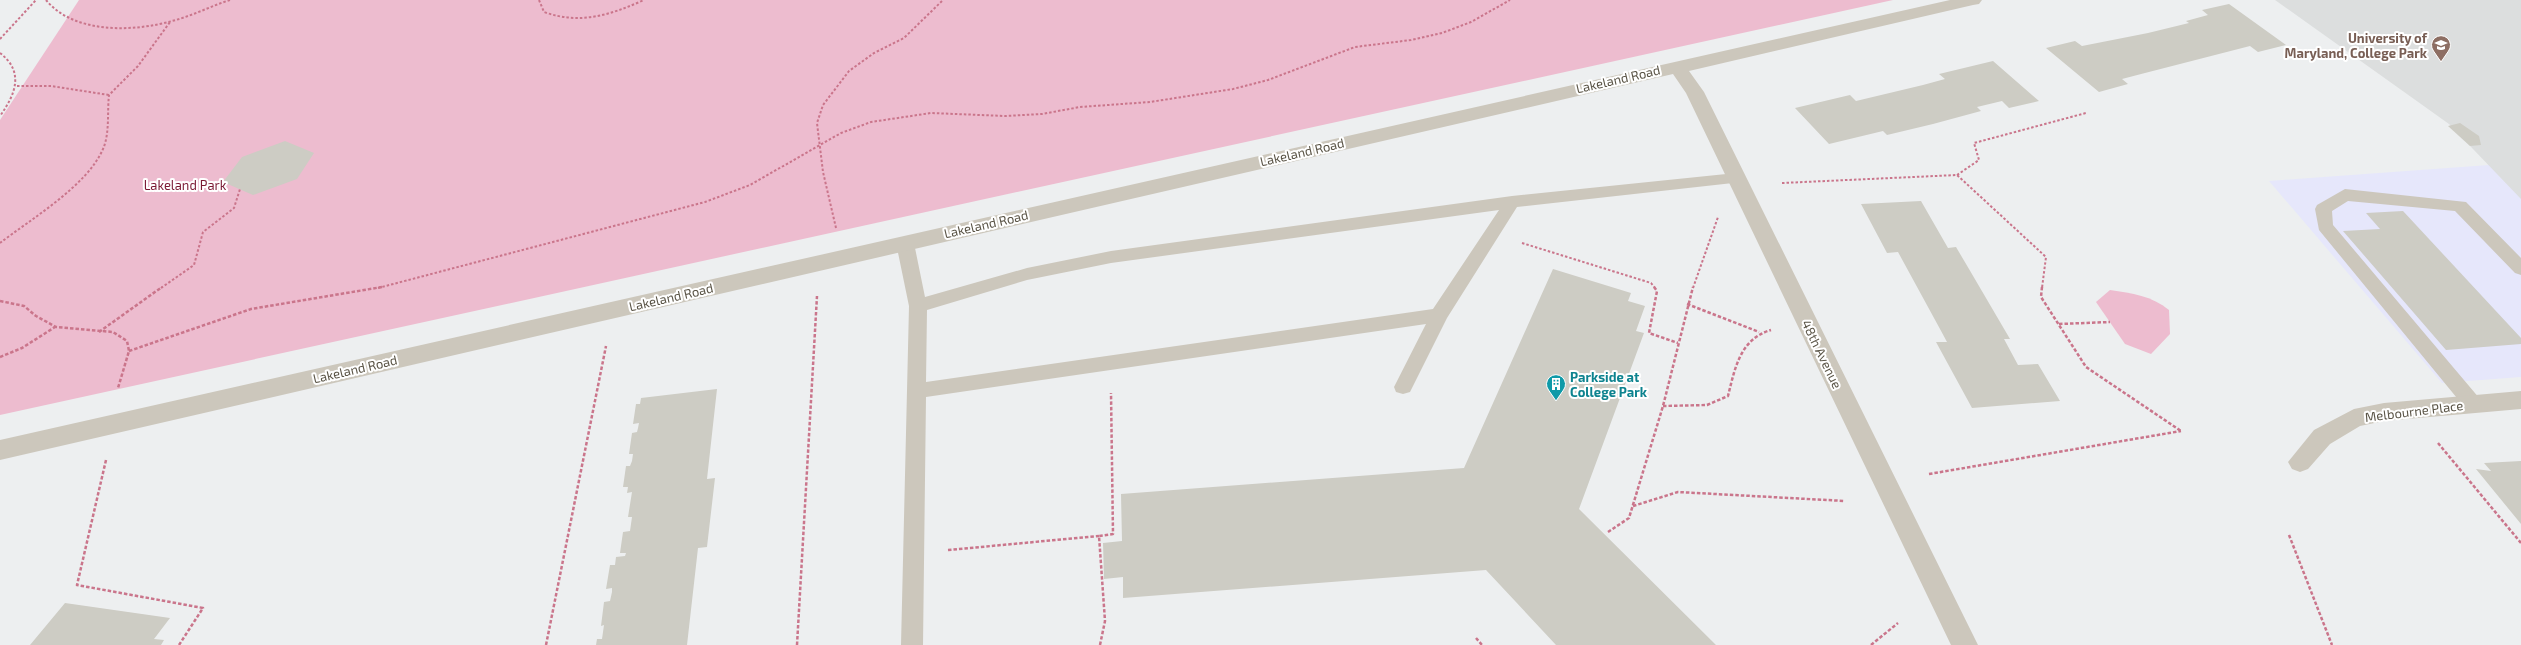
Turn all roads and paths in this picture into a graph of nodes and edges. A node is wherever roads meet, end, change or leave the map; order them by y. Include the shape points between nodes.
1 (36, 0) edge
2 (46, 0) edge
3 (230, 0) edge
4 (539, 0) edge
5 (644, 0) edge
6 (943, 0) edge
7 (1510, 0) edge
8 (1973, 0) edge
9 (170, 22) junction
10 (0, 39) edge
11 (0, 53) edge
12 (1676, 66) junction
13 (17, 86) junction
14 (109, 95) junction
15 (2086, 113) dead end
16 (0, 116) edge
17 (821, 144) junction
18 (1957, 175) junction
19 (1736, 178) junction
20 (1782, 183) dead end
21 (240, 189) dead end
22 (1512, 202) junction
23 (1719, 214) dead end
24 (837, 234) dead end
25 (1492, 234) junction
26 (0, 243) edge
27 (905, 243) junction
28 (2521, 269) edge
29 (818, 294) dead end
30 (0, 301) edge
31 (1687, 304) junction
32 (918, 306) junction
33 (1439, 315) junction
34 (2110, 322) dead end
35 (2059, 324) junction
36 (56, 327) junction
37 (1771, 330) dead end
38 (98, 332) junction
39 (1759, 332) junction
40 (607, 342) dead end
41 (1678, 343) junction
42 (129, 350) junction
43 (0, 357) edge
44 (1110, 363) junction
45 (1403, 387) dead end
46 (916, 391) junction
47 (116, 394) dead end
48 (2521, 400) edge
49 (2473, 404) junction
50 (1663, 406) junction
51 (2438, 443) dead end
52 (0, 450) edge
53 (106, 460) dead end
54 (2300, 462) dead end
55 (1929, 474) dead end
56 (1845, 501) dead end
57 (1632, 506) junction
58 (1608, 532) dead end
59 (2289, 535) dead end
60 (1099, 536) junction
61 (2521, 543) edge
62 (913, 553) junction
63 (1898, 623) dead end
64 (1476, 638) dead end
65 (179, 645) edge
66 (546, 645) edge
67 (798, 645) edge
68 (912, 645) edge
69 (1100, 645) edge
70 (1482, 645) edge
71 (1870, 645) edge
72 (1965, 645) edge
73 (2332, 645) edge

1 - 10 path
2 - 9 path via 62,14 87,25 118,28
3 - 9 path
4 - 5 path via 544,12 576,21 601,17
6 - 17 path via 904,38 849,71 823,104 817,123
7 - 17 path via 1471,22 1442,34 1355,47 1268,80 1233,89 1150,102 1080,107 1042,114 1006,116 931,113 903,116 871,122 841,133
8 - 12 street, Lakeland Road
9 - 14 path via 138,66
11 - 13 path via 12,67
12 - 19 street, 48th Avenue via 1695,92
12 - 27 street, Lakeland Road
13 - 14 path via 53,87
13 - 16 path via 14,96
14 - 26 path via 104,148 98,162 83,177
15 - 18 path via 1974,142 1979,160
17 - 24 path via 823,172
17 - 42 path via 750,184 705,202 365,292 251,309
18 - 20 path
18 - 35 path via 2046,257 2041,297
19 - 22 lane
19 - 72 street, 48th Avenue
21 - 38 path via 234,208 203,232 194,265
22 - 25 lane
22 - 32 lane via 1111,257 1027,274
23 - 31 path
25 - 33 lane
25 - 41 path via 1651,282 1657,291 1649,333
27 - 32 lane
27 - 52 street, Lakeland Road
28 - 49 lane via 2460,206 2345,195 2323,209 2325,226
29 - 67 path
30 - 36 path via 24,306
31 - 39 path
31 - 41 path
32 - 46 lane
33 - 44 lane
33 - 45 lane
34 - 35 path
35 - 55 path via 2086,367 2180,431
36 - 38 path
36 - 43 path via 22,348
37 - 39 path
38 - 42 path via 113,332 127,341
39 - 50 path via 1740,353 1728,396 1707,405
40 - 66 path
41 - 50 path
42 - 47 path
44 - 46 lane
44 - 60 path via 1113,534
46 - 62 lane
48 - 49 street, Melbourne Place
49 - 54 street, Melbourne Place via 2384,412 2354,418 2322,437
50 - 57 path
51 - 61 path
53 - 65 path via 78,585 202,608
56 - 57 path via 1678,492
57 - 58 path via 1629,518
59 - 73 path
60 - 62 path
60 - 69 path via 1105,620
62 - 68 lane
63 - 71 path
64 - 70 path

